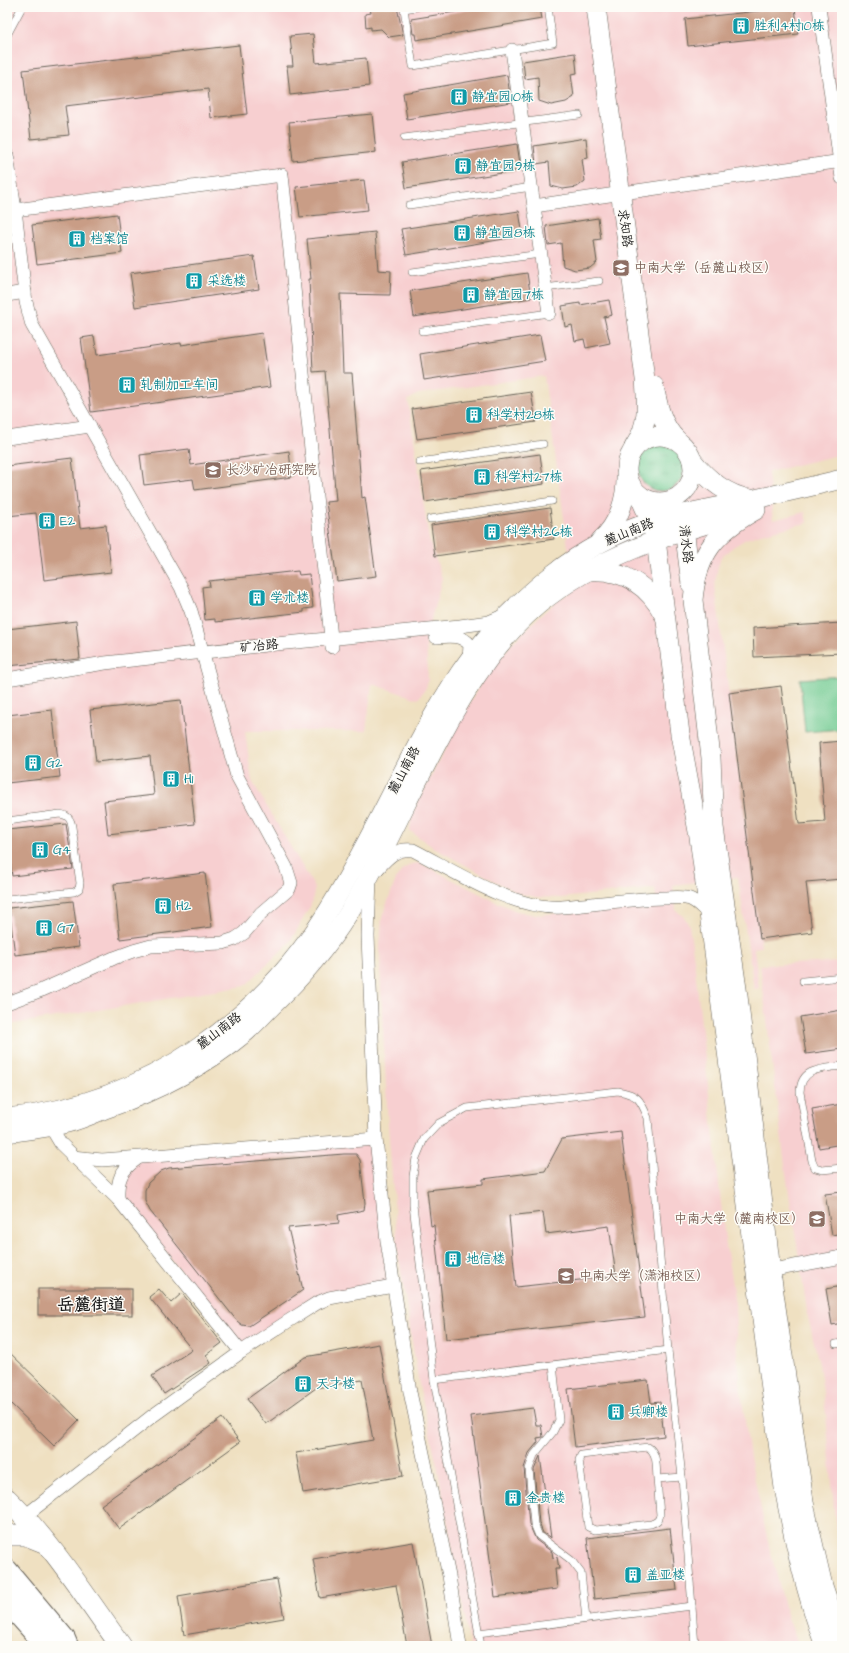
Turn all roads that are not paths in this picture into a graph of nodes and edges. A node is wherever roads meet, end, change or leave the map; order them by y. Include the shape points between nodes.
1 (22, 7) edge
2 (416, 7) edge
3 (548, 7) edge
4 (819, 7) edge
5 (597, 8) edge
6 (7, 35) edge
7 (512, 50) junction
8 (579, 115) dead end
9 (522, 123) junction
10 (404, 138) dead end
11 (7, 155) edge
12 (841, 161) edge
13 (842, 178) edge
14 (532, 187) junction
15 (624, 192) junction
16 (408, 206) dead end
17 (534, 206) junction
18 (15, 210) junction
19 (540, 254) junction
20 (412, 272) dead end
21 (599, 281) dead end
22 (545, 288) junction
23 (25, 292) junction
24 (7, 295) edge
25 (548, 313) joint
26 (422, 331) dead end
27 (90, 426) junction
28 (7, 438) edge
29 (677, 440) junction
30 (543, 444) dead end
31 (634, 447) junction
32 (692, 460) junction
33 (419, 462) dead end
34 (626, 471) junction
35 (842, 479) edge
36 (686, 490) junction
37 (842, 491) edge
38 (639, 495) junction
39 (552, 501) dead end
40 (755, 505) junction
41 (430, 519) dead end
42 (652, 522) junction
43 (684, 522) junction
44 (656, 540) junction
45 (593, 548) junction
46 (588, 571) junction
47 (693, 600) junction
48 (510, 613) junction
49 (666, 618) junction
50 (331, 643) junction
51 (204, 656) junction
52 (469, 660) junction
53 (7, 679) edge
54 (7, 687) edge
55 (7, 821) edge
56 (370, 877) junction
57 (7, 900) edge
58 (709, 914) junction
59 (339, 927) junction
60 (368, 936) junction
61 (842, 977) edge
62 (803, 980) dead end
63 (7, 1003) edge
64 (842, 1066) edge
65 (7, 1118) edge
66 (51, 1119) junction
67 (7, 1132) edge
68 (376, 1139) junction
69 (72, 1157) junction
70 (138, 1158) junction
71 (842, 1168) edge
72 (118, 1200) junction
73 (842, 1257) edge
74 (842, 1266) edge
75 (764, 1276) junction
76 (393, 1286) junction
77 (668, 1350) junction
78 (241, 1352) junction
79 (553, 1365) junction
80 (434, 1380) junction
81 (682, 1477) junction
82 (657, 1479) junction
83 (7, 1499) edge
84 (25, 1516) junction
85 (7, 1535) edge
86 (46, 1543) junction
87 (7, 1571) edge
88 (7, 1601) edge
89 (692, 1606) junction
90 (586, 1619) junction
91 (478, 1633) junction
92 (842, 1642) edge
93 (47, 1646) edge
94 (67, 1646) edge
95 (121, 1646) edge
96 (460, 1646) edge
97 (481, 1646) edge
98 (695, 1646) edge
99 (825, 1646) edge

1 - 6 lane
2 - 7 lane via 404,9 413,66
3 - 7 lane via 553,43
4 - 12 street
5 - 15 main road, 求知路
7 - 9 street
8 - 9 lane
9 - 10 lane
9 - 14 street
11 - 18 street
12 - 13 street
12 - 15 street
14 - 16 lane
14 - 17 street
15 - 17 street
15 - 29 main road, 求知路 via 656,396 662,420
15 - 31 main road, 求知路 via 647,404 644,427
17 - 19 street
18 - 23 street
18 - 50 street via 282,175
19 - 20 lane
19 - 22 street
21 - 22 lane
22 - 25 street
23 - 24 street
23 - 27 street via 32,324
25 - 26 lane
27 - 28 street
27 - 51 street via 181,587
29 - 31 main road via 655,436
29 - 32 main road via 689,452
30 - 33 lane
31 - 34 main road via 629,454
32 - 36 main road via 693,476
32 - 40 main road via 709,479 723,489
34 - 38 main road via 628,480
34 - 45 main road via 624,496 616,522
35 - 40 main road, 麓山南路
36 - 38 main road via 675,499 660,502 653,502
36 - 43 main road, 清水路 via 683,500
37 - 40 main road, 麓山南路
38 - 42 main road
39 - 41 lane
40 - 43 main road, 麓山南路
40 - 47 main road via 713,542 698,570
42 - 43 main road, 麓山南路
42 - 44 main road
42 - 45 main road, 麓山南路 via 630,529
43 - 44 main road, 麓山南路
43 - 47 main road, 清水路
44 - 46 main road, 麓山南路
44 - 49 main road
45 - 48 main road, 麓山南路 via 554,573
46 - 49 main road via 619,573 633,580 657,602
46 - 56 main road, 麓山南路 via 563,586 537,607 518,625 484,666 459,703 430,755
47 - 75 main road via 711,758 714,827 739,1004
48 - 50 street, 矿冶路 via 489,622
48 - 52 main road, 麓山南路
49 - 58 main road via 680,734 699,837
50 - 51 street, 矿冶路
50 - 52 street, 矿冶路 via 459,637 470,645
51 - 53 street, 矿冶路 via 105,663
51 - 54 street, 矿冶路
51 - 63 street via 235,769 286,867 291,883 289,889 235,939 223,943 151,946 133,951
52 - 66 main road, 麓山南路 via 441,702 336,898 311,938 251,1007 214,1037 175,1062 137,1083
55 - 57 lane via 66,815 71,820 80,883 79,889 74,892
56 - 58 street via 395,852 404,848 413,850 516,901 540,907 678,898 689,899
56 - 59 main road, 麓山南路
56 - 60 street
58 - 75 main road
59 - 60 street via 348,920 355,920
59 - 66 main road, 麓山南路 via 292,986 247,1031 204,1062 120,1104 68,1123
60 - 68 street
61 - 62 lane
64 - 71 lane via 807,1073 800,1085 800,1092 815,1168
65 - 66 main road, 麓山南路
66 - 67 main road, 麓山南路
66 - 69 street via 60,1144
68 - 70 street
68 - 76 street
69 - 70 street via 102,1160
69 - 72 street
70 - 72 street via 127,1166 120,1177 117,1188
72 - 78 street
73 - 75 street
74 - 75 street
75 - 92 main road via 805,1508 823,1586
75 - 99 main road via 785,1495 808,1598
76 - 78 street via 341,1295 317,1303
76 - 96 street via 410,1392
77 - 79 lane
77 - 80 lane via 648,1118 642,1103 633,1094 618,1091 468,1108 439,1123 424,1139 416,1158 413,1176 413,1206
77 - 81 lane
78 - 84 street via 151,1417
79 - 80 lane
79 - 90 lane via 558,1420 553,1432 534,1455 528,1469 534,1524 538,1536 571,1560 581,1573
80 - 91 lane
81 - 82 lane
81 - 89 lane
82 - 82 lane via 655,1455 648,1447 582,1455 579,1460 588,1527 595,1530 656,1522 660,1515
83 - 84 main road
84 - 86 main road
85 - 86 main road via 26,1535
86 - 95 main road
87 - 94 highway via 64,1639
88 - 93 highway
89 - 90 lane
89 - 98 lane
90 - 91 lane
91 - 97 lane

